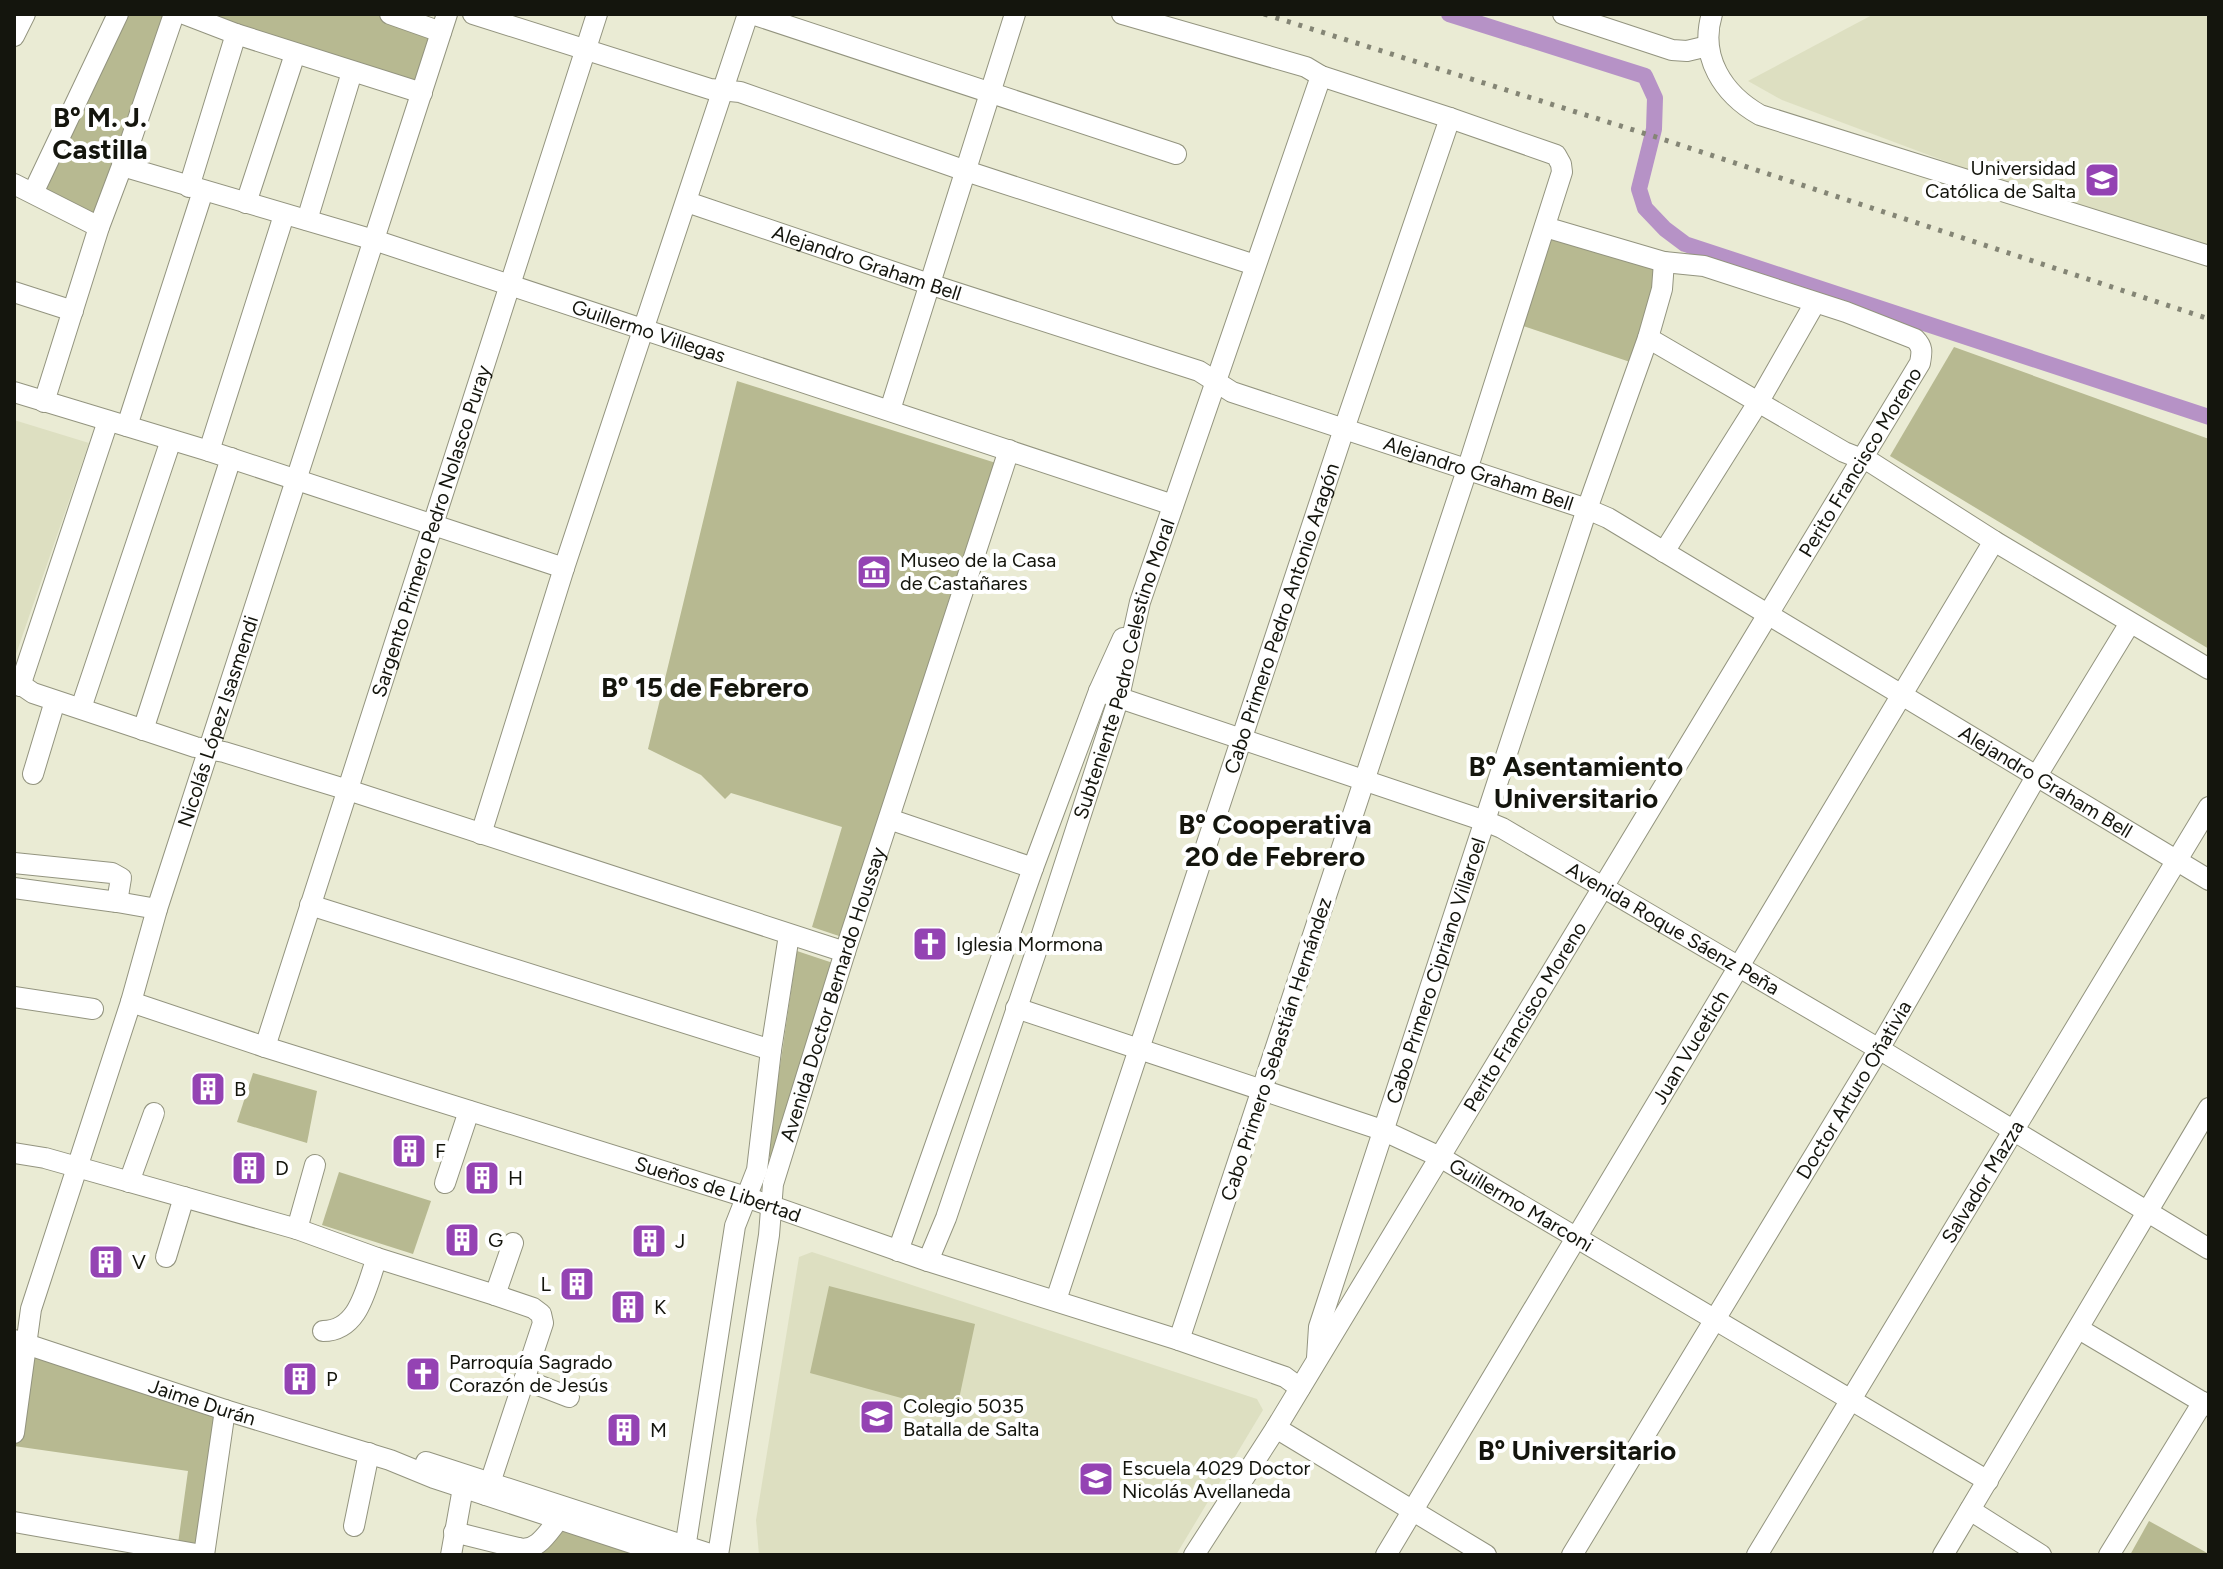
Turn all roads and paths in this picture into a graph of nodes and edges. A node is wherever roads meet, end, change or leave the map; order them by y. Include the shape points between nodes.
1 (25, 14) edge
2 (118, 14) edge
3 (174, 14) edge
4 (184, 14) edge
5 (390, 14) edge
6 (473, 14) edge
7 (597, 14) edge
8 (750, 14) edge
9 (1015, 14) edge
10 (1122, 14) edge
11 (1563, 14) edge
12 (1712, 14) edge
13 (444, 23) edge
14 (236, 34) junction
15 (14, 36) edge
16 (1708, 46) junction
17 (584, 49) junction
18 (295, 54) junction
19 (352, 72) junction
20 (1321, 76) junction
21 (724, 92) junction
22 (422, 93) junction
23 (990, 93) junction
24 (1450, 118) junction
25 (1176, 154) dead end
26 (122, 166) junction
27 (966, 171) junction
28 (14, 184) edge
29 (196, 189) junction
30 (33, 193) junction
31 (687, 202) junction
32 (246, 203) junction
33 (284, 215) junction
34 (307, 220) junction
35 (99, 227) junction
36 (1545, 227) junction
37 (374, 240) junction
38 (2209, 256) edge
39 (1664, 262) junction
40 (1255, 265) junction
41 (929, 284) junction
42 (510, 285) junction
43 (14, 292) edge
44 (1815, 303) junction
45 (73, 311) junction
46 (643, 328) junction
47 (1648, 338) junction
48 (1216, 382) junction
49 (14, 392) edge
50 (1759, 401) junction
51 (44, 402) junction
52 (890, 410) junction
53 (117, 424) junction
54 (1344, 429) junction
55 (171, 440) junction
56 (1009, 450) junction
57 (209, 451) junction
58 (231, 458) junction
59 (1862, 459) junction
60 (1467, 470) junction
61 (296, 479) junction
62 (1173, 505) junction
63 (1587, 509) junction
64 (433, 526) junction
65 (1994, 541) junction
66 (1664, 552) junction
67 (564, 568) junction
68 (1767, 615) junction
69 (2130, 623) junction
70 (2209, 669) edge
71 (17, 683) edge
72 (1109, 694) junction
73 (1902, 697) junction
74 (55, 701) junction
75 (81, 708) junction
76 (143, 730) junction
77 (1241, 739) junction
78 (210, 748) junction
79 (33, 774) dead end
80 (2036, 777) junction
81 (1365, 781) junction
82 (348, 790) junction
83 (2209, 807) edge
84 (889, 819) junction
85 (1485, 821) junction
86 (481, 834) junction
87 (2177, 861) junction
88 (14, 863) edge
89 (1033, 868) junction
90 (2209, 880) edge
91 (1604, 887) junction
92 (14, 888) edge
93 (1025, 891) junction
94 (117, 902) junction
95 (310, 905) junction
96 (157, 909) junction
97 (1042, 934) junction
98 (789, 935) junction
99 (845, 952) junction
100 (1740, 967) junction
101 (14, 997) edge
102 (131, 1002) junction
103 (1016, 1008) junction
104 (93, 1009) dead end
105 (265, 1047) junction
106 (1879, 1049) junction
107 (771, 1050) junction
108 (1140, 1051) junction
109 (993, 1076) junction
110 (960, 1078) junction
111 (1261, 1090) junction
112 (2209, 1108) edge
113 (469, 1111) junction
114 (154, 1113) dead end
115 (1382, 1130) junction
116 (2015, 1131) junction
117 (14, 1153) edge
118 (1440, 1157) junction
119 (315, 1165) dead end
120 (78, 1167) junction
121 (129, 1182) junction
122 (445, 1183) dead end
123 (184, 1197) junction
124 (746, 1197) junction
125 (771, 1206) junction
126 (2148, 1212) junction
127 (297, 1229) junction
128 (1577, 1239) junction
129 (513, 1243) dead end
130 (2209, 1249) edge
131 (898, 1251) junction
132 (166, 1257) dead end
133 (377, 1258) junction
134 (928, 1261) junction
135 (495, 1295) junction
136 (1056, 1300) junction
137 (1714, 1319) junction
138 (2079, 1329) junction
139 (323, 1331) dead end
140 (1179, 1340) junction
141 (20, 1342) edge
142 (1316, 1362) junction
143 (525, 1380) junction
144 (1300, 1388) junction
145 (569, 1397) dead end
146 (1850, 1401) junction
147 (2206, 1404) edge
148 (225, 1410) junction
149 (1276, 1428) junction
150 (14, 1433) edge
151 (369, 1453) junction
152 (390, 1460) junction
153 (1988, 1481) junction
154 (463, 1488) junction
155 (488, 1488) junction
156 (1414, 1510) junction
157 (1970, 1510) junction
158 (559, 1519) junction
159 (14, 1522) edge
160 (354, 1526) dead end
161 (454, 1532) junction
162 (103, 1546) edge
163 (517, 1551) edge
164 (681, 1552) edge
165 (203, 1555) edge
166 (451, 1555) edge
167 (715, 1555) edge
168 (1194, 1555) edge
169 (1386, 1555) edge
170 (1486, 1555) edge
171 (1572, 1555) edge
172 (1757, 1555) edge
173 (1943, 1555) edge
174 (2041, 1555) edge
175 (2109, 1555) edge

1 - 15 street
2 - 30 street
3 - 26 street
4 - 14 street
5 - 13 street
6 - 17 street
7 - 17 street, Sargento Primero Pedro Nolasco Puray
8 - 21 street
8 - 23 street
9 - 23 street
10 - 20 street via 1306,67
11 - 16 street via 1672,50
12 - 16 street
13 - 22 street, Nicolás López Isasmendi
14 - 18 street
14 - 29 street
16 - 38 street via 1726,89 1760,115
17 - 21 street
17 - 42 street, Sargento Primero Pedro Nolasco Puray
18 - 19 street
18 - 32 street
19 - 22 street
19 - 34 street
20 - 24 street
20 - 40 street, Subteniente Pedro Celestino Moral
21 - 27 street via 740,92
21 - 31 street
22 - 37 street, Nicolás López Isasmendi
23 - 25 street
23 - 27 street
24 - 36 street, Cabo Primero Sebastián Hernández via 1556,155 1562,172
24 - 54 street, Cabo Primero Pedro Antonio Aragón
26 - 29 street, Guillermo Villegas
26 - 35 street
27 - 40 street
27 - 41 street
28 - 30 street
29 - 32 street, Guillermo Villegas
29 - 53 street
30 - 35 street
31 - 41 street, Alejandro Graham Bell
31 - 46 street
32 - 33 street, Guillermo Villegas
33 - 34 street, Guillermo Villegas
33 - 57 street
34 - 37 street, Guillermo Villegas
35 - 45 street
36 - 39 street
36 - 60 street, Cabo Primero Sebastián Hernández
37 - 42 street, Guillermo Villegas
37 - 61 street, Nicolás López Isasmendi
39 - 44 street via 1704,266
39 - 47 street, Cabo Primero Cipriano Villaroel
40 - 48 street, Subteniente Pedro Celestino Moral
41 - 48 street, Alejandro Graham Bell via 1199,371
41 - 52 street
42 - 46 street, Guillermo Villegas
42 - 64 street, Sargento Primero Pedro Nolasco Puray
43 - 45 street
44 - 50 street
44 - 59 street, Perito Francisco Moreno via 1904,334 1920,345 1920,363
45 - 51 street
46 - 52 street, Guillermo Villegas
46 - 67 street
47 - 50 street
47 - 63 street, Cabo Primero Cipriano Villaroel
48 - 54 street, Alejandro Graham Bell
48 - 62 street, Subteniente Pedro Celestino Moral
49 - 51 street
50 - 59 street
50 - 66 street
51 - 53 street
52 - 56 street, Guillermo Villegas
53 - 55 street
53 - 71 street
54 - 60 street, Alejandro Graham Bell
54 - 77 street, Cabo Primero Pedro Antonio Aragón
55 - 57 street
55 - 75 street
56 - 62 street, Guillermo Villegas
56 - 84 street, Avenida Doctor Bernardo Houssay
57 - 58 street
58 - 61 street
58 - 76 street
59 - 65 street
59 - 68 street, Perito Francisco Moreno
60 - 63 street, Alejandro Graham Bell
60 - 81 street, Cabo Primero Sebastián Hernández
61 - 64 street
61 - 78 street, Nicolás López Isasmendi
62 - 72 street, Subteniente Pedro Celestino Moral
63 - 66 street, Alejandro Graham Bell
63 - 85 street, Cabo Primero Cipriano Villaroel
64 - 67 street
64 - 82 street, Sargento Primero Pedro Nolasco Puray
65 - 69 street
65 - 73 street, Juan Vucetich
66 - 68 street, Alejandro Graham Bell
67 - 86 street
68 - 73 street, Alejandro Graham Bell
68 - 91 street, Perito Francisco Moreno
69 - 70 street
69 - 80 street, Doctor Arturo Oñativia
71 - 74 street
72 - 77 street, Avenida Roque Sáenz Peña
72 - 89 street
72 - 97 street, Subteniente Pedro Celestino Moral
73 - 80 street, Alejandro Graham Bell
73 - 100 street, Juan Vucetich
74 - 75 street
74 - 79 street
75 - 76 street
76 - 78 street
77 - 81 street, Avenida Roque Sáenz Peña
77 - 108 street, Cabo Primero Pedro Antonio Aragón
78 - 82 street
78 - 96 street, Nicolás López Isasmendi
80 - 87 street, Alejandro Graham Bell
80 - 106 street, Doctor Arturo Oñativia
81 - 85 street, Avenida Roque Sáenz Peña
81 - 111 street, Cabo Primero Sebastián Hernández
82 - 86 street
82 - 95 street, Sargento Primero Pedro Nolasco Puray
83 - 87 street, Salvador Mazza
84 - 89 street
84 - 99 street, Avenida Doctor Bernardo Houssay
85 - 91 street, Avenida Roque Sáenz Peña
85 - 115 street, Cabo Primero Cipriano Villaroel
86 - 98 street
87 - 90 street, Alejandro Graham Bell
87 - 116 street, Salvador Mazza
88 - 94 street via 112,873 121,878
89 - 93 street
91 - 100 street, Avenida Roque Sáenz Peña
91 - 118 street, Perito Francisco Moreno
92 - 94 street
93 - 97 street
93 - 110 street
94 - 96 street
95 - 105 street, Sargento Primero Pedro Nolasco Puray
95 - 107 street
96 - 102 street, Nicolás López Isasmendi
97 - 103 street, Subteniente Pedro Celestino Moral
98 - 99 street
98 - 107 street, Avenida Doctor Bernardo Houssay
99 - 125 street, Avenida Doctor Bernardo Houssay via 773,1184
100 - 106 street, Avenida Roque Sáenz Peña
100 - 128 street, Juan Vucetich
101 - 104 street
102 - 105 street, Sueños de Libertad
102 - 120 street, Nicolás López Isasmendi
103 - 108 street, Guillermo Marconi
103 - 109 street, Subteniente Pedro Celestino Moral
105 - 113 street, Sueños de Libertad
106 - 116 street, Avenida Roque Sáenz Peña
106 - 137 street, Doctor Arturo Oñativia
107 - 124 street, Avenida Doctor Bernardo Houssay via 757,1170
108 - 111 street, Guillermo Marconi
108 - 136 street, Cabo Primero Pedro Antonio Aragón
109 - 110 street
109 - 134 street, Subteniente Pedro Celestino Moral
110 - 131 street
111 - 115 street, Guillermo Marconi
111 - 140 street, Cabo Primero Sebastián Hernández
112 - 126 street
113 - 122 street
113 - 124 street, Sueños de Libertad
114 - 121 street
115 - 118 street, Guillermo Marconi
115 - 142 street, Cabo Primero Cipriano Villaroel via 1319,1327
116 - 126 street, Avenida Roque Sáenz Peña
116 - 146 street, Salvador Mazza
117 - 120 street
118 - 128 street, Guillermo Marconi
118 - 142 street, Perito Francisco Moreno
119 - 127 street
120 - 121 street
120 - 141 street, Nicolás López Isasmendi
121 - 123 street
123 - 127 street
123 - 132 street
124 - 125 street, Sueños de Libertad
124 - 164 street, Avenida Doctor Bernardo Houssay via 735,1226
125 - 131 street, Sueños de Libertad
125 - 167 street, Avenida Doctor Bernardo Houssay
126 - 130 street, Avenida Roque Sáenz Peña
126 - 138 street
127 - 133 street
128 - 137 street, Guillermo Marconi
128 - 156 street, Juan Vucetich
129 - 135 street
131 - 134 street, Sueños de Libertad
133 - 135 street
133 - 139 street via 355,1316 345,1326
134 - 136 street, Sueños de Libertad
135 - 143 street via 541,1314 543,1323
136 - 140 street, Sueños de Libertad
137 - 146 street, Guillermo Marconi
137 - 171 street, Doctor Arturo Oñativia
138 - 147 street
138 - 153 street
140 - 144 street, Sueños de Libertad via 1285,1377
141 - 148 street, Jaime Durán
141 - 150 street, Nicolás López Isasmendi
142 - 144 street, Perito Francisco Moreno
143 - 145 street
143 - 155 street
144 - 149 street, Perito Francisco Moreno
146 - 153 street, Guillermo Marconi
146 - 172 street, Salvador Mazza
147 - 175 street
148 - 151 street, Jaime Durán
148 - 165 street
149 - 156 street
149 - 168 street, Perito Francisco Moreno
151 - 152 street, Jaime Durán
151 - 160 street
152 - 154 street, Jaime Durán
152 - 155 street, Jaime Durán via 422,1461
153 - 157 street
154 - 155 street, Jaime Durán
154 - 161 street
155 - 158 street, Jaime Durán
155 - 164 street, Jaime Durán
156 - 169 street, Juan Vucetich
156 - 170 street
157 - 173 street
157 - 174 street
158 - 163 street via 536,1545
158 - 164 street, Jaime Durán
159 - 162 street
161 - 163 street
161 - 166 street
162 - 165 street
164 - 167 street, Jaime Durán

